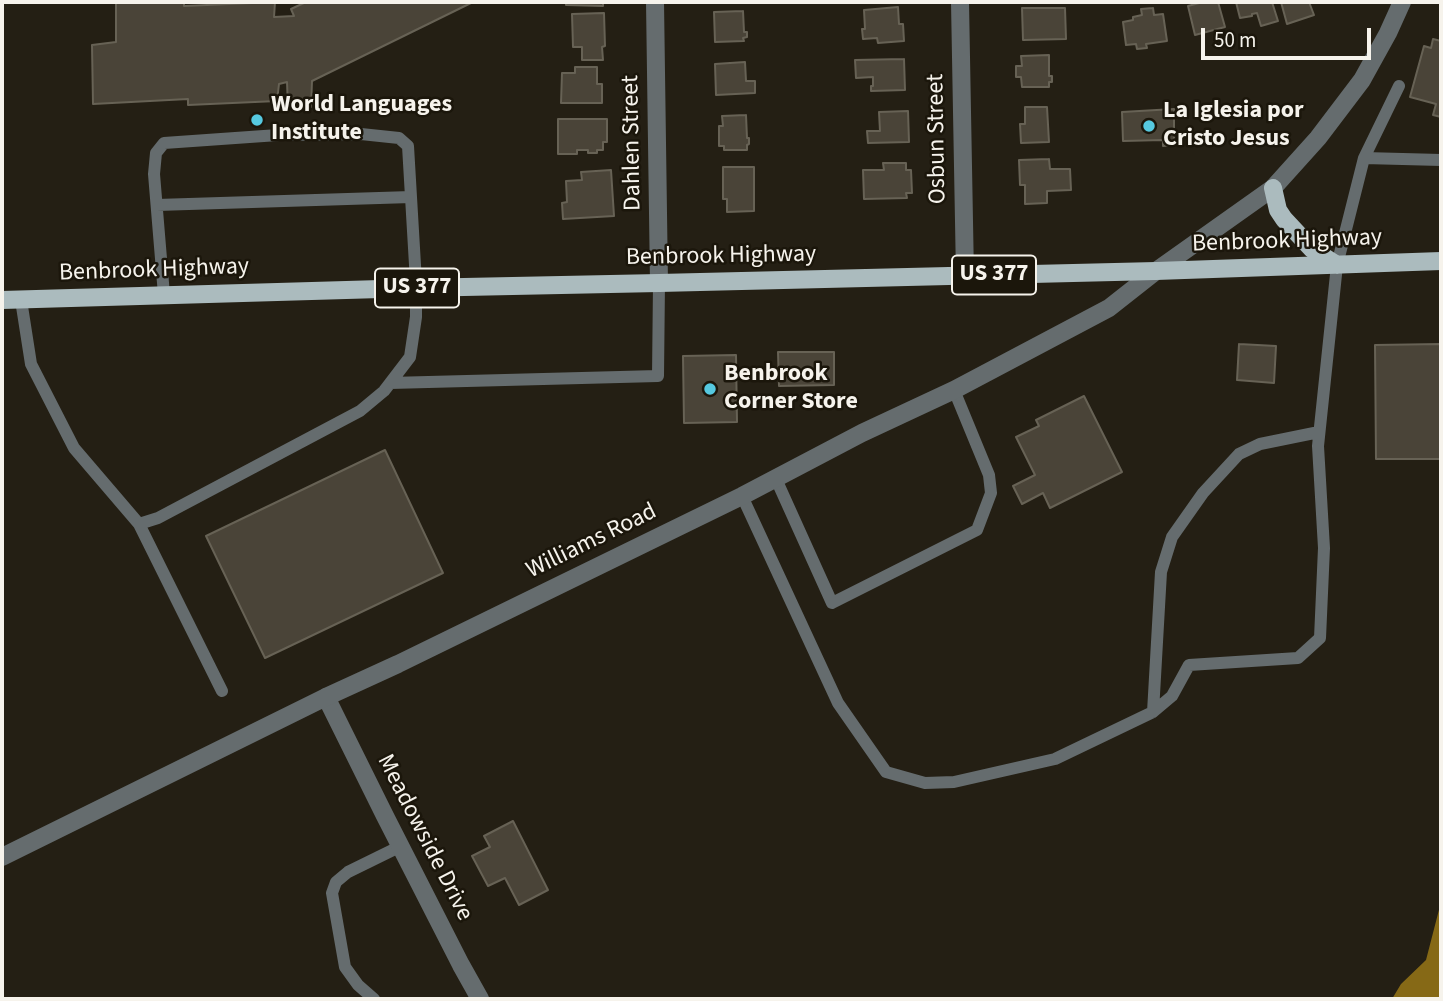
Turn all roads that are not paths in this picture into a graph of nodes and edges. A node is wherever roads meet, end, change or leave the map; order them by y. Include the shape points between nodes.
1 (655, 2) edge
2 (960, 2) edge
3 (1402, 2) edge
4 (1399, 86) dead end
5 (1364, 158) junction
6 (1441, 160) edge
7 (1273, 188) junction
8 (411, 197) junction
9 (157, 205) junction
10 (1441, 261) edge
11 (1337, 265) junction
12 (1156, 271) junction
13 (965, 276) junction
14 (659, 284) junction
15 (416, 285) junction
16 (164, 295) junction
17 (2, 300) edge
18 (21, 300) junction
19 (390, 383) junction
20 (954, 390) junction
21 (1319, 432) junction
22 (776, 479) junction
23 (743, 496) junction
24 (139, 524) junction
25 (222, 691) dead end
26 (326, 697) junction
27 (1153, 712) junction
28 (401, 846) junction
29 (2, 857) edge
30 (374, 999) edge
31 (480, 999) edge

1 - 14 street, Dahlen Street
2 - 13 street, Osbun Street
3 - 7 street, Williams Road via 1362,80
4 - 5 lane
5 - 6 lane
5 - 11 lane
7 - 11 main road via 1284,219 1312,249
7 - 12 street, Williams Road
8 - 9 lane
8 - 9 lane via 408,146 399,138 278,135 164,143 156,153
8 - 15 lane
9 - 16 lane
10 - 11 main road, Benbrook Highway / US 377
11 - 12 main road, Benbrook Highway / US 377
11 - 21 lane
12 - 13 main road, Benbrook Highway / US 377
12 - 20 street, Williams Road via 1110,309
13 - 14 main road, Benbrook Highway / US 377
14 - 15 main road, Benbrook Highway / US 377
14 - 19 lane via 658,376
15 - 16 main road, Benbrook Highway / US 377
15 - 19 lane via 410,357
16 - 18 main road, Benbrook Highway / US 377
17 - 18 main road, Benbrook Highway / US 377
18 - 24 lane via 31,364 74,448
19 - 24 lane via 360,411
20 - 22 street, Williams Road
20 - 22 lane via 989,475 991,493 977,530 832,603
21 - 27 lane via 1261,444 1239,454 1203,493 1172,537 1161,572
21 - 27 lane via 1324,548 1320,638 1298,658 1189,665 1172,696
22 - 23 street, Williams Road
23 - 26 street, Williams Road
23 - 27 lane via 838,703 886,772 925,783 954,782 1055,759
24 - 25 lane
26 - 28 street, Meadowside Drive
26 - 29 street, Williams Road
28 - 30 lane via 348,872 332,893 345,967
28 - 31 street, Meadowside Drive

